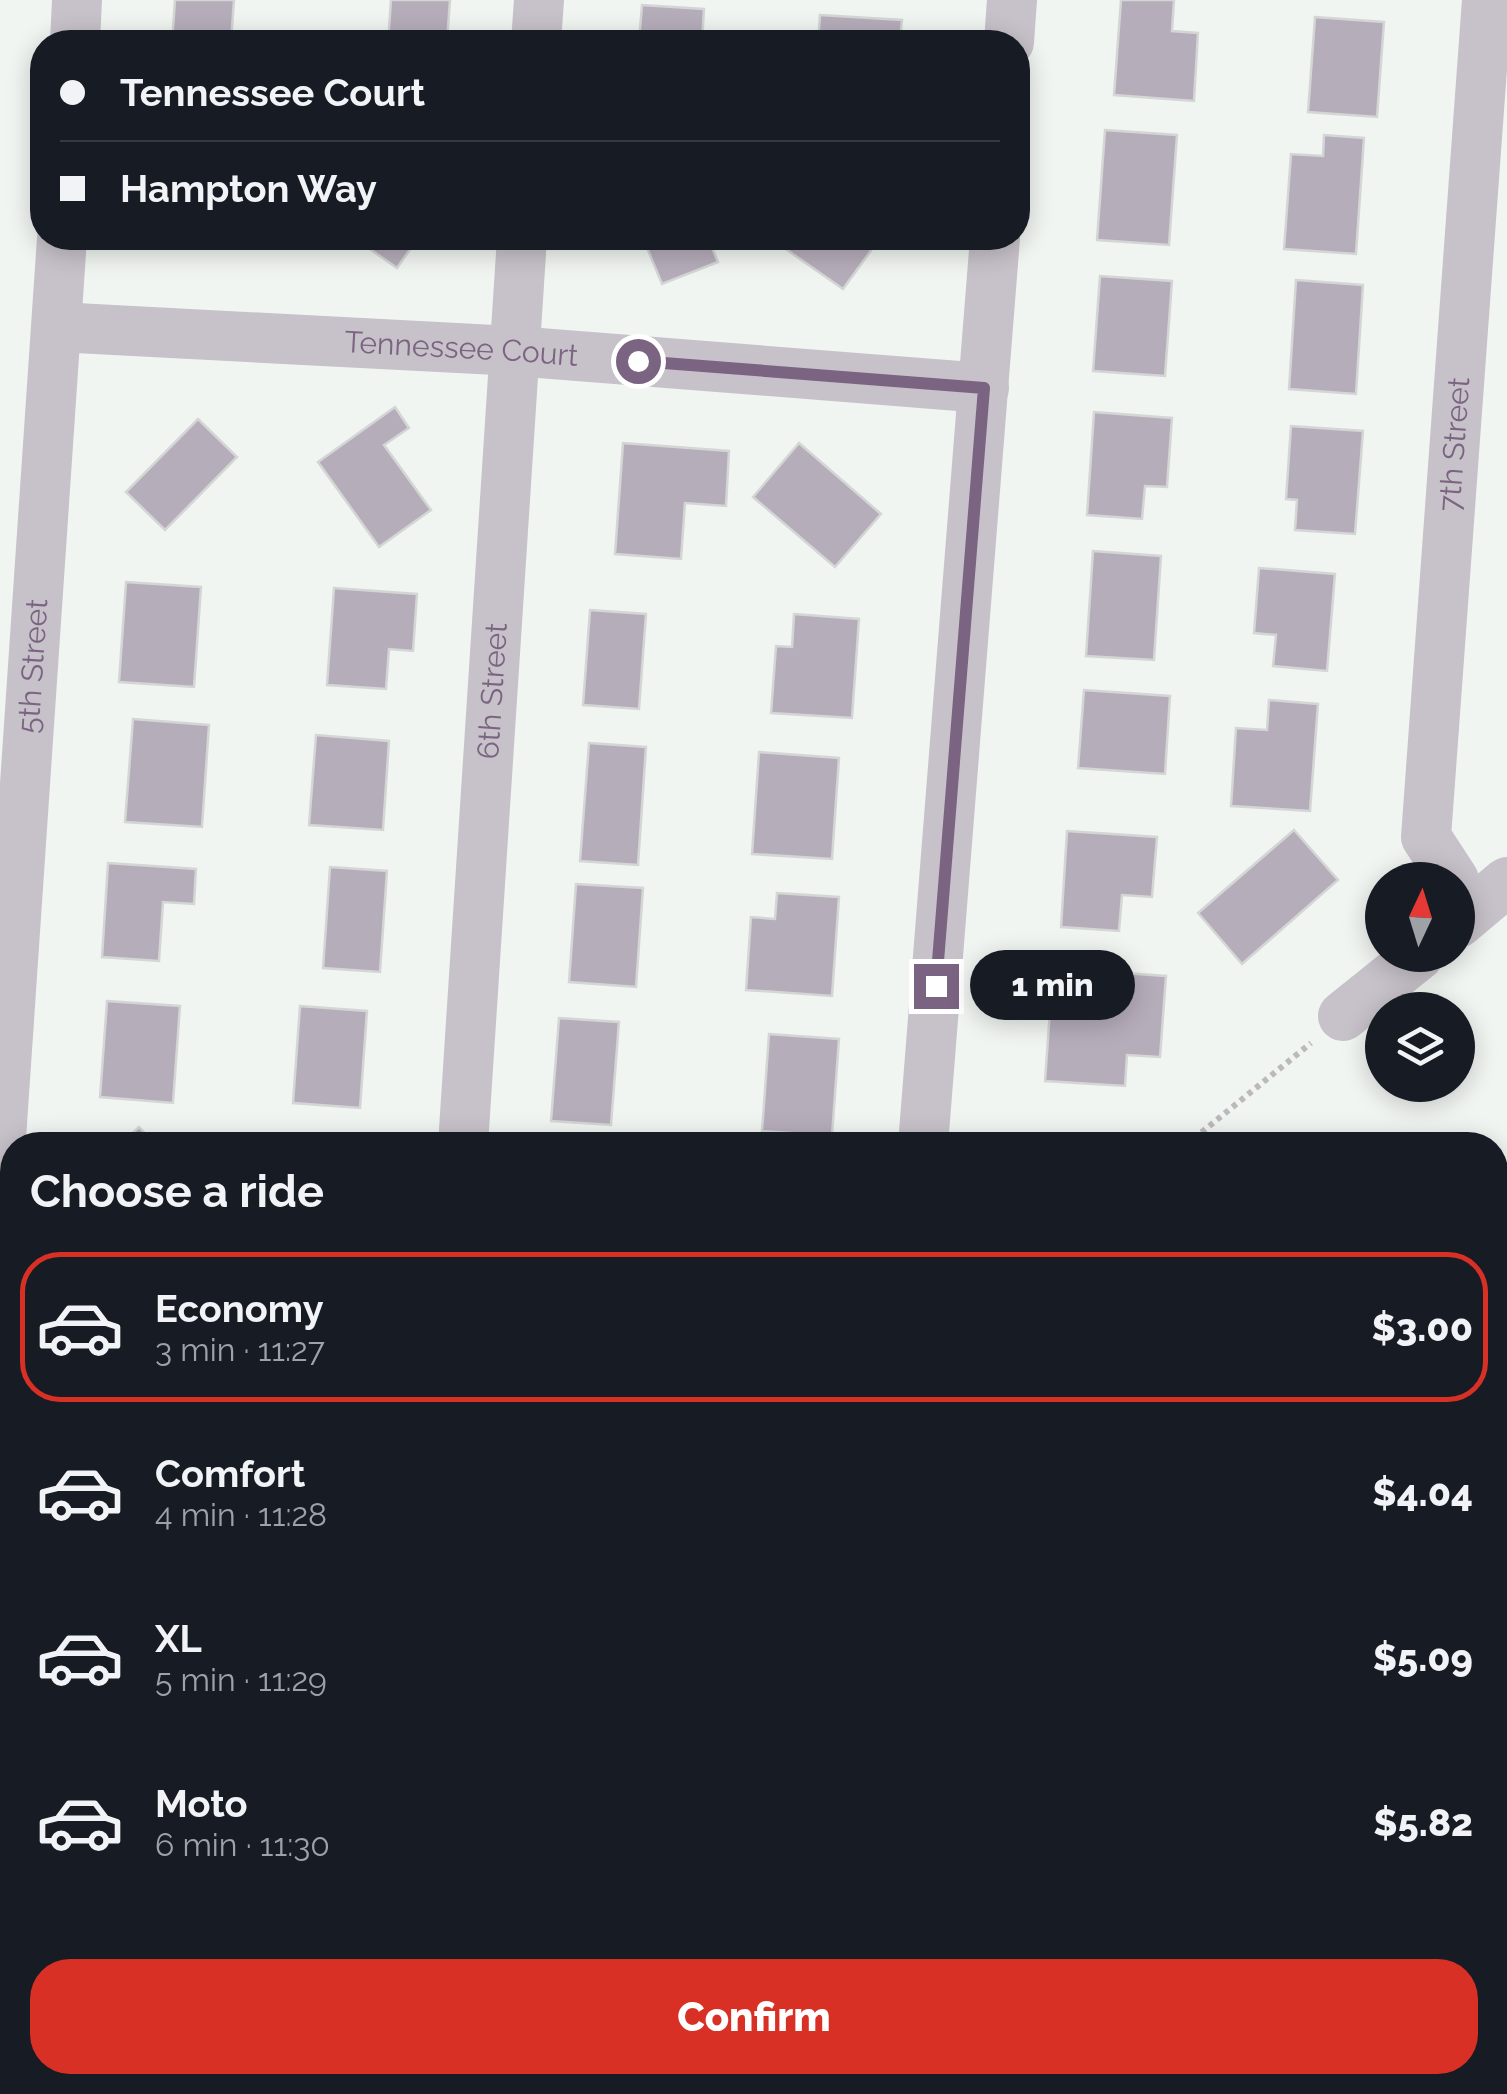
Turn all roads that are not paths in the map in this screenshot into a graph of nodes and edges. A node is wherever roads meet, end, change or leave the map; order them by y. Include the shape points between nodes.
1 (78, 0) edge
2 (539, 0) edge
3 (1012, 0) edge
4 (1487, 0) edge
5 (76, 30) edge
6 (537, 30) edge
7 (1010, 30) edge
8 (61, 250) edge
9 (521, 250) edge
10 (994, 250) edge
11 (57, 327) junction
12 (514, 351) junction
13 (984, 388) junction
14 (1445, 862) edge
15 (1397, 972) edge
16 (1343, 1016) road end
17 (2, 1132) edge
18 (464, 1132) edge
19 (924, 1132) edge

1 - 5 street
2 - 6 street
3 - 7 street
4 - 14 street, 7th Street via 1426,837
8 - 11 street, 5th Street
9 - 12 street, 6th Street
10 - 13 street
11 - 12 street, Tennessee Court
11 - 17 street, 5th Street
12 - 13 street, Tennessee Court
12 - 18 street, 6th Street
13 - 19 street
15 - 16 street

